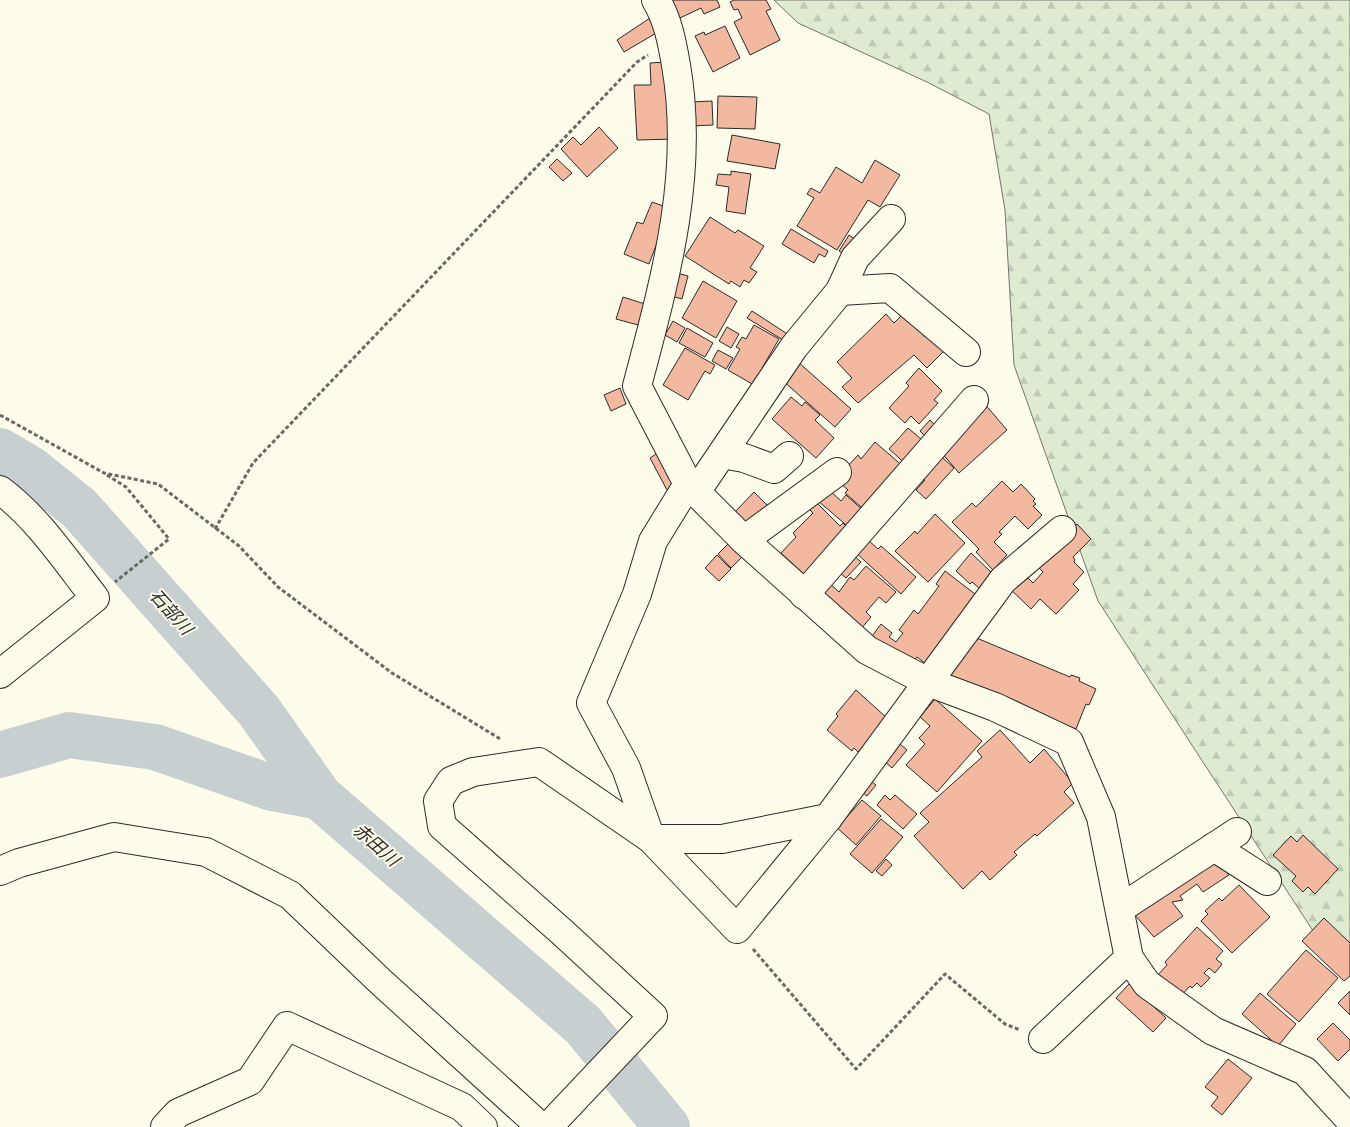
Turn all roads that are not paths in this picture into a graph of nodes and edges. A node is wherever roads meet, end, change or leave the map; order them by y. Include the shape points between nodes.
1 (656, 0) edge
2 (891, 218) dead end
3 (840, 291) junction
4 (966, 352) dead end
5 (974, 400) dead end
6 (722, 454) junction
7 (789, 456) dead end
8 (837, 472) dead end
9 (692, 488) junction
10 (0, 490) edge
11 (1062, 530) dead end
12 (744, 540) junction
13 (804, 595) junction
14 (0, 674) edge
15 (928, 682) junction
16 (828, 818) junction
17 (1237, 832) dead end
18 (651, 839) junction
19 (1214, 847) junction
20 (0, 871) edge
21 (1267, 881) dead end
22 (1121, 908) junction
23 (1130, 958) junction
24 (1043, 1039) road end
25 (1350, 1120) edge
26 (165, 1127) edge
27 (483, 1127) edge
28 (541, 1127) edge
29 (548, 1127) edge

1 - 9 street via 672,40 682,101 678,203 670,257 638,386
2 - 3 street via 855,258
3 - 4 street via 890,288
3 - 6 street via 794,347
5 - 13 street
6 - 7 street via 774,469
6 - 9 street
8 - 12 street
9 - 12 street
9 - 18 street via 653,541 637,594 591,703 626,768
10 - 14 street via 37,525 95,598
11 - 15 street via 1003,580
12 - 13 street
13 - 15 street via 866,650
15 - 16 street
15 - 22 street via 996,708 1069,742 1101,817
16 - 18 street via 722,839
16 - 18 street via 736,929
17 - 19 street
18 - 29 street via 539,762 473,772 451,781 438,801 442,826 653,1016
19 - 21 street
19 - 22 street
20 - 28 street via 114,837 206,852 290,895
22 - 23 street
23 - 24 street
23 - 25 street via 1147,984 1213,1031 1305,1070
26 - 27 street via 178,1113 250,1081 287,1026 462,1108

